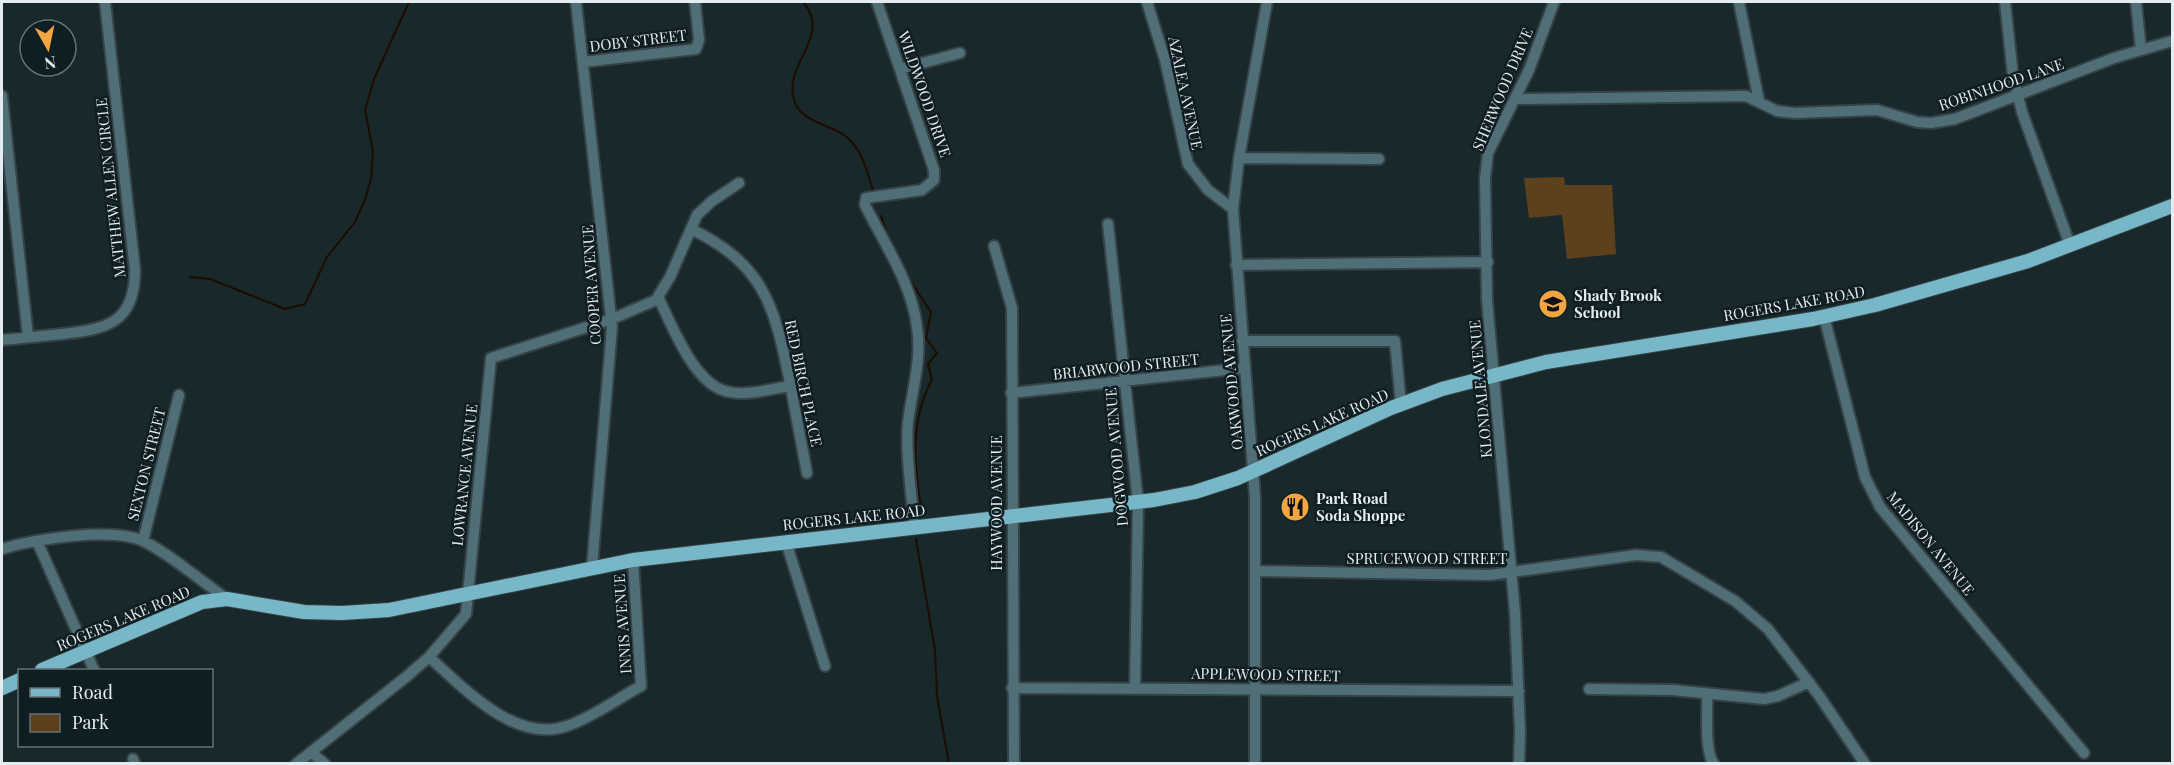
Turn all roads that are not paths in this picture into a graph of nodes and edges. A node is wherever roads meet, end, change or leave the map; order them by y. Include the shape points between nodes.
1 (105, 2) edge
2 (576, 2) edge
3 (695, 2) edge
4 (877, 2) edge
5 (1146, 2) edge
6 (1267, 2) edge
7 (1554, 2) edge
8 (1739, 2) edge
9 (2005, 2) edge
10 (2136, 2) edge
11 (2172, 41) edge
12 (2141, 50) junction
13 (960, 53) dead end
14 (583, 62) junction
15 (900, 69) junction
16 (2, 96) edge
17 (2018, 96) junction
18 (1516, 99) junction
19 (1759, 101) junction
20 (1239, 158) junction
21 (1379, 159) dead end
22 (739, 183) dead end
23 (2172, 206) edge
24 (1233, 208) junction
25 (1108, 224) dead end
26 (691, 229) junction
27 (2070, 245) junction
28 (994, 246) dead end
29 (1488, 262) junction
30 (1236, 265) junction
31 (657, 297) junction
32 (1824, 316) junction
33 (612, 319) junction
34 (28, 337) junction
35 (2, 340) edge
36 (1242, 341) junction
37 (1244, 368) junction
38 (1495, 375) junction
39 (1125, 381) junction
40 (790, 386) junction
41 (1011, 393) junction
42 (179, 395) dead end
43 (1401, 405) junction
44 (1253, 471) junction
45 (807, 473) dead end
46 (1138, 502) junction
47 (1011, 516) junction
48 (914, 527) junction
49 (37, 541) junction
50 (143, 541) junction
51 (786, 542) junction
52 (2, 549) edge
53 (633, 560) junction
54 (592, 567) junction
55 (1255, 571) junction
56 (1512, 573) junction
57 (469, 595) junction
58 (226, 599) junction
59 (86, 651) junction
60 (429, 657) junction
61 (825, 666) dead end
62 (44, 669) edge
63 (94, 669) edge
64 (18, 681) edge
65 (1809, 682) junction
66 (2, 688) edge
67 (1012, 688) junction
68 (1135, 688) junction
69 (1255, 689) junction
70 (1589, 689) dead end
71 (1519, 691) junction
72 (1707, 694) junction
73 (311, 752) junction
74 (2084, 753) dead end
75 (296, 764) edge
76 (325, 764) edge
77 (1014, 764) edge
78 (1254, 764) edge
79 (1519, 764) edge
80 (1714, 764) edge
81 (1865, 764) edge

1 - 34 street, MATTHEW ALLEN CIRCLE via 135,284 126,310 105,328
2 - 14 street, COOPER AVENUE
3 - 14 street, DOBY STREET via 699,40 696,49
4 - 15 street, WILDWOOD DRIVE
5 - 24 street, AZALEA AVENUE via 1163,52 1188,164 1208,190
6 - 20 street, OAKWOOD AVENUE
7 - 18 street, SHERWOOD DRIVE
8 - 19 street
9 - 17 street
10 - 12 street
11 - 12 street, ROBINHOOD LANE
12 - 17 street, ROBINHOOD LANE
13 - 15 street
14 - 33 street, COOPER AVENUE
15 - 48 street, WILDWOOD DRIVE via 931,157 934,180 922,189 866,198 865,205 913,305 917,327 919,358 908,424
16 - 34 street
17 - 19 street, ROBINHOOD LANE via 1955,119 1931,123 1876,110 1777,111
17 - 27 street
18 - 19 street, ROBINHOOD LANE via 1746,96
18 - 29 street, SHERWOOD DRIVE via 1488,153
20 - 21 street
20 - 24 street, OAKWOOD AVENUE
22 - 26 street via 696,215
23 - 27 main road, ROGERS LAKE ROAD
24 - 30 street, OAKWOOD AVENUE
25 - 39 street, DOGWOOD AVENUE
26 - 31 street
26 - 40 street, RED BIRCH PLACE via 742,262 767,296 778,323
27 - 32 main road, ROGERS LAKE ROAD via 1949,286
28 - 41 street, HAYWOOD AVENUE via 1012,308
29 - 30 street
29 - 38 street, KLONDALE AVENUE via 1487,300
30 - 36 street, OAKWOOD AVENUE
31 - 33 street
31 - 40 street via 695,367 708,381 724,391 744,393
32 - 38 main road, ROGERS LAKE ROAD via 1567,359
32 - 74 street, MADISON AVENUE via 1865,477 1880,507
33 - 54 street, COOPER AVENUE
33 - 57 street, LOWRANCE AVENUE via 491,358
34 - 35 street, MATTHEW ALLEN CIRCLE
36 - 37 street, OAKWOOD AVENUE
36 - 43 street via 1395,341
37 - 39 street, BRIARWOOD STREET
37 - 44 street, OAKWOOD AVENUE
38 - 43 main road, ROGERS LAKE ROAD
38 - 56 street, KLONDALE AVENUE
39 - 41 street, BRIARWOOD STREET
39 - 46 street, DOGWOOD AVENUE
40 - 45 street, RED BIRCH PLACE
41 - 47 street, HAYWOOD AVENUE
42 - 50 street, SEXTON STREET
43 - 44 main road, ROGERS LAKE ROAD
44 - 46 main road, ROGERS LAKE ROAD via 1195,492
44 - 55 street, OAKWOOD AVENUE
46 - 47 main road, ROGERS LAKE ROAD
46 - 68 street, DOGWOOD AVENUE
47 - 48 main road, ROGERS LAKE ROAD
47 - 67 street, HAYWOOD AVENUE
48 - 51 main road, ROGERS LAKE ROAD
49 - 50 street via 117,534
49 - 52 street
49 - 59 street
50 - 58 street
51 - 53 main road, ROGERS LAKE ROAD
51 - 61 street
53 - 54 main road, ROGERS LAKE ROAD
53 - 60 street, INNIS AVENUE via 641,686 569,725 532,730 504,718
54 - 57 main road, ROGERS LAKE ROAD
55 - 56 street, SPRUCEWOOD STREET
55 - 69 street, OAKWOOD AVENUE
56 - 65 street, SPRUCEWOOD STREET via 1636,555 1661,557 1758,619
56 - 71 street, KLONDALE AVENUE
57 - 58 main road, ROGERS LAKE ROAD via 342,614
57 - 60 street via 466,614
58 - 59 main road, ROGERS LAKE ROAD via 202,602
59 - 62 main road, ROGERS LAKE ROAD
59 - 63 street
60 - 73 street
64 - 66 main road
65 - 72 street via 1764,699
65 - 81 street, SPRUCEWOOD STREET
67 - 68 street, APPLEWOOD STREET
67 - 77 street, HAYWOOD AVENUE
68 - 69 street, APPLEWOOD STREET
69 - 71 street, APPLEWOOD STREET
69 - 78 street, OAKWOOD AVENUE
70 - 72 street via 1647,688
71 - 79 street, KLONDALE AVENUE
72 - 80 street via 1710,759
73 - 75 street
73 - 76 street

